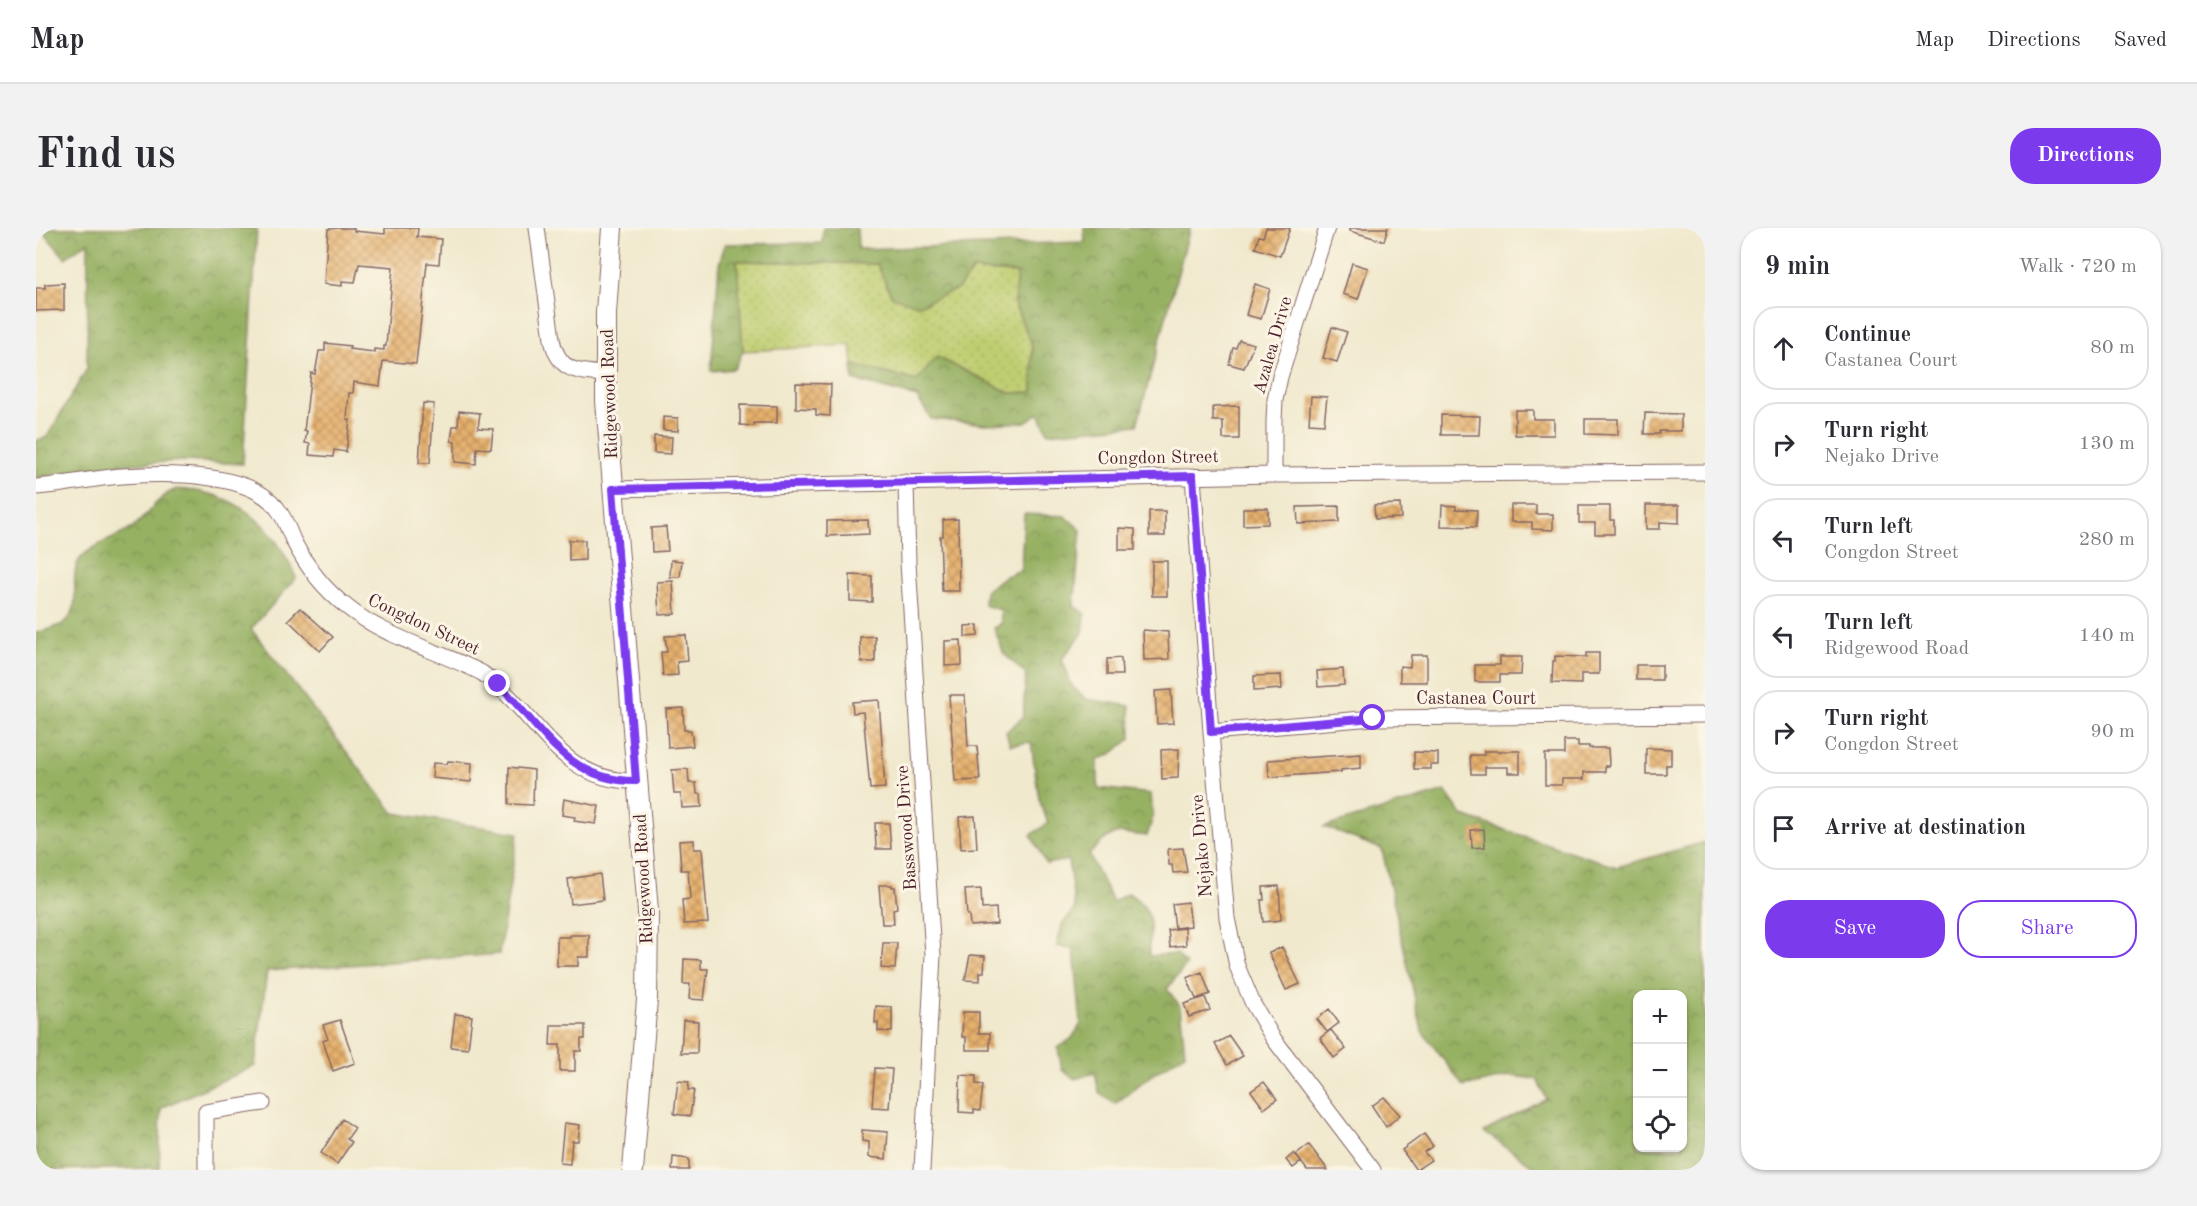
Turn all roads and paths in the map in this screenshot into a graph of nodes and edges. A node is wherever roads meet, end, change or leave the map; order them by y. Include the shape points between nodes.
1 (537, 228) edge
2 (612, 228) edge
3 (1327, 228) edge
4 (606, 374) junction
5 (1705, 472) edge
6 (1274, 475) junction
7 (1193, 476) junction
8 (906, 482) junction
9 (36, 488) edge
10 (613, 489) junction
11 (1705, 716) edge
12 (1211, 732) junction
13 (636, 781) junction
14 (262, 1103) dead end
15 (206, 1170) edge
16 (633, 1170) edge
17 (922, 1170) edge
18 (1373, 1170) edge

1 - 4 street via 556,353 571,369
2 - 4 main road, Ridgewood Road
3 - 6 street, Azalea Drive via 1278,388
4 - 10 main road, Ridgewood Road
5 - 6 street, Congdon Street
6 - 7 street, Congdon Street
7 - 8 street, Congdon Street
7 - 12 street, Nejako Drive
8 - 10 street, Congdon Street
8 - 17 street, Basswood Drive via 933,955
9 - 13 street, Congdon Street via 154,475 210,479 259,491 278,508 316,576 348,608 482,673 498,684 555,748 586,771 611,780
10 - 13 main road, Ridgewood Road
11 - 12 street, Castanea Court via 1373,718
12 - 18 street, Nejako Drive via 1227,918 1237,966 1273,1038
13 - 16 main road, Ridgewood Road via 648,911 647,1000
14 - 15 street via 207,1112

